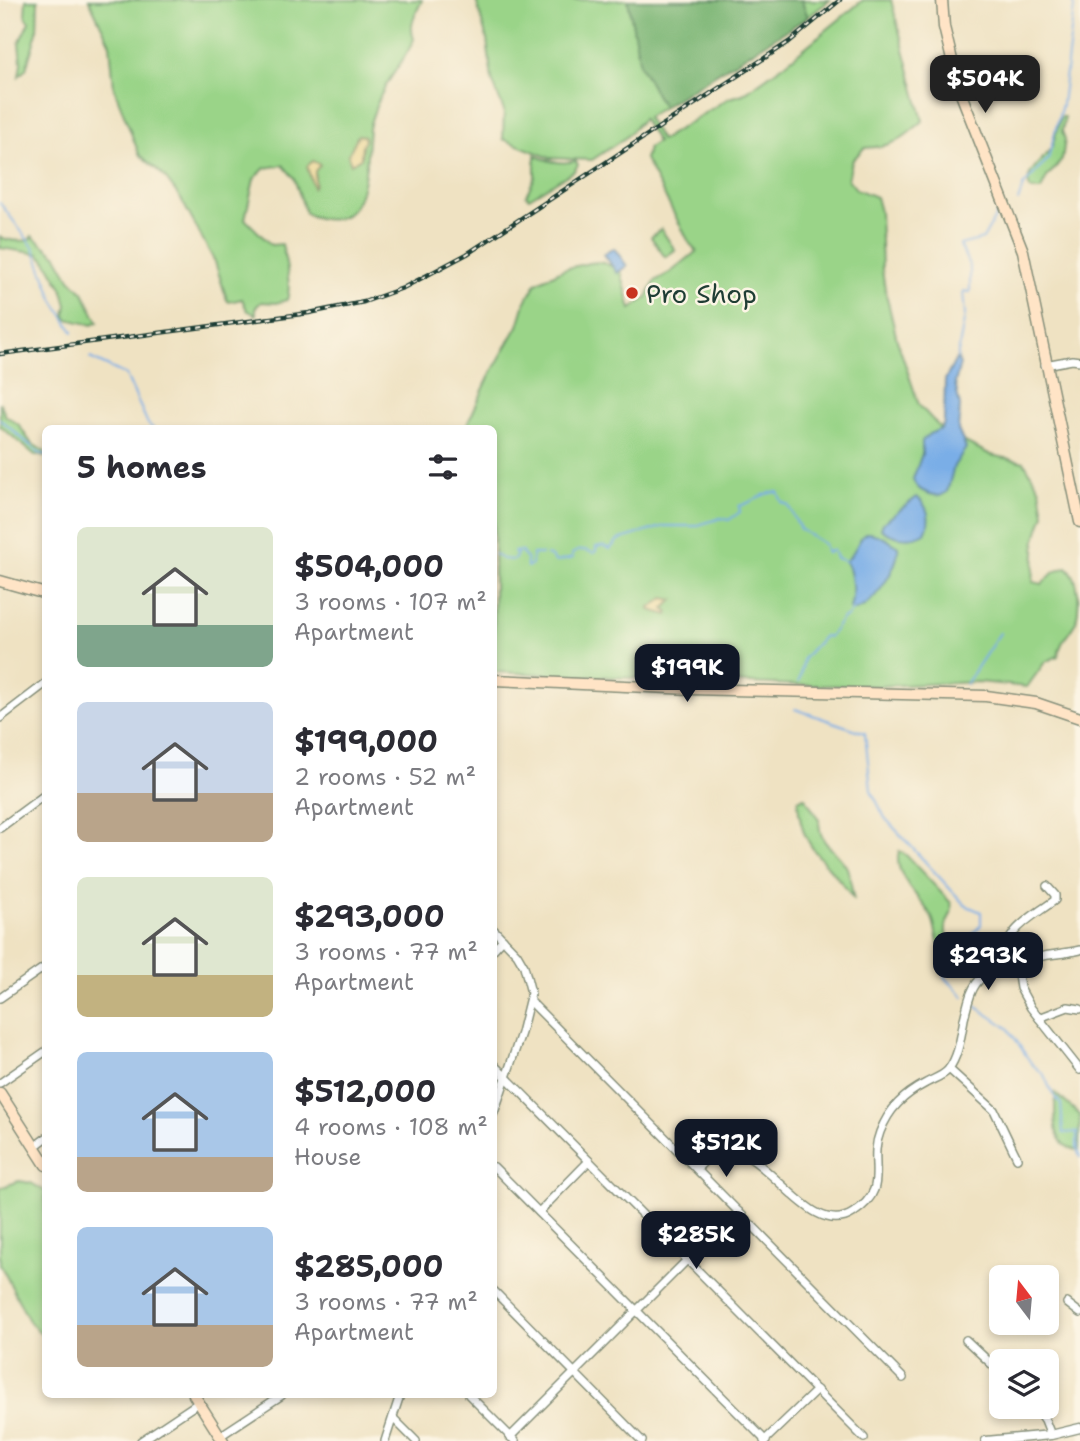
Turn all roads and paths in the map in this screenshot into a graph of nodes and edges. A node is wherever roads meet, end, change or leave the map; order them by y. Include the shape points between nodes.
1 (942, 0) edge
2 (1080, 361) edge
3 (1045, 365) junction
4 (1080, 522) edge
5 (0, 581) edge
6 (42, 593) edge
7 (497, 680) edge
8 (42, 686) edge
9 (0, 718) edge
10 (1080, 718) edge
11 (42, 797) edge
12 (0, 828) edge
13 (1047, 886) dead end
14 (497, 933) edge
15 (503, 939) junction
16 (497, 945) edge
17 (1080, 950) edge
18 (1016, 962) junction
19 (1005, 964) junction
20 (42, 969) edge
21 (0, 998) edge
22 (530, 1001) junction
23 (1080, 1009) edge
24 (1039, 1018) junction
25 (42, 1054) edge
26 (497, 1068) edge
27 (1080, 1070) edge
28 (945, 1072) junction
29 (506, 1077) junction
30 (0, 1083) edge
31 (0, 1093) edge
32 (497, 1103) edge
33 (3, 1105) edge
34 (42, 1141) edge
35 (34, 1147) junction
36 (1017, 1158) dead end
37 (42, 1160) edge
38 (589, 1161) junction
39 (696, 1169) junction
40 (497, 1170) edge
41 (539, 1212) junction
42 (740, 1212) junction
43 (688, 1259) junction
44 (497, 1294) edge
45 (1067, 1303) dead end
46 (636, 1313) junction
47 (1080, 1313) edge
48 (967, 1340) dead end
49 (989, 1361) edge
50 (574, 1372) junction
51 (903, 1378) dead end
52 (817, 1390) junction
53 (278, 1398) edge
54 (399, 1398) edge
55 (472, 1398) edge
56 (196, 1399) edge
57 (393, 1418) junction
58 (1044, 1419) edge
59 (1080, 1428) edge
60 (1051, 1434) junction
61 (222, 1438) edge
62 (864, 1438) dead end
63 (513, 1439) edge
64 (141, 1441) edge
65 (385, 1441) edge
66 (416, 1441) edge
67 (642, 1441) edge
68 (765, 1441) edge
69 (989, 1441) edge

1 - 3 main road via 959,89 1016,232
2 - 3 street
3 - 4 main road
5 - 6 main road
7 - 10 main road via 986,696 1036,703
8 - 9 street
11 - 12 street
13 - 19 street via 1055,900 1009,938
14 - 15 street
15 - 16 street
15 - 22 street via 524,966
17 - 18 street
18 - 19 street
18 - 24 street via 1020,988
19 - 28 street via 983,975 974,986 957,1050
20 - 21 street
22 - 29 street
22 - 39 street
23 - 24 street via 1068,1007
24 - 27 street
25 - 30 street
26 - 29 street
28 - 36 street via 994,1110
28 - 39 street via 904,1097 887,1117 877,1142 874,1194 849,1216 816,1214 759,1164 737,1154 722,1150
29 - 32 street
29 - 38 street
31 - 33 main road
33 - 35 main road
34 - 35 street
35 - 37 main road
38 - 41 street
38 - 43 street
39 - 42 street
40 - 41 street
41 - 46 street
42 - 43 street
42 - 51 street
43 - 46 street
43 - 52 street
44 - 50 street
45 - 47 street
46 - 50 street
46 - 68 street
48 - 49 street
50 - 63 street
50 - 67 street
52 - 62 street
52 - 68 street
53 - 61 street
54 - 57 street
55 - 63 street
56 - 61 main road
56 - 64 street
57 - 65 street
57 - 66 street
58 - 60 street
59 - 60 street
60 - 69 street

